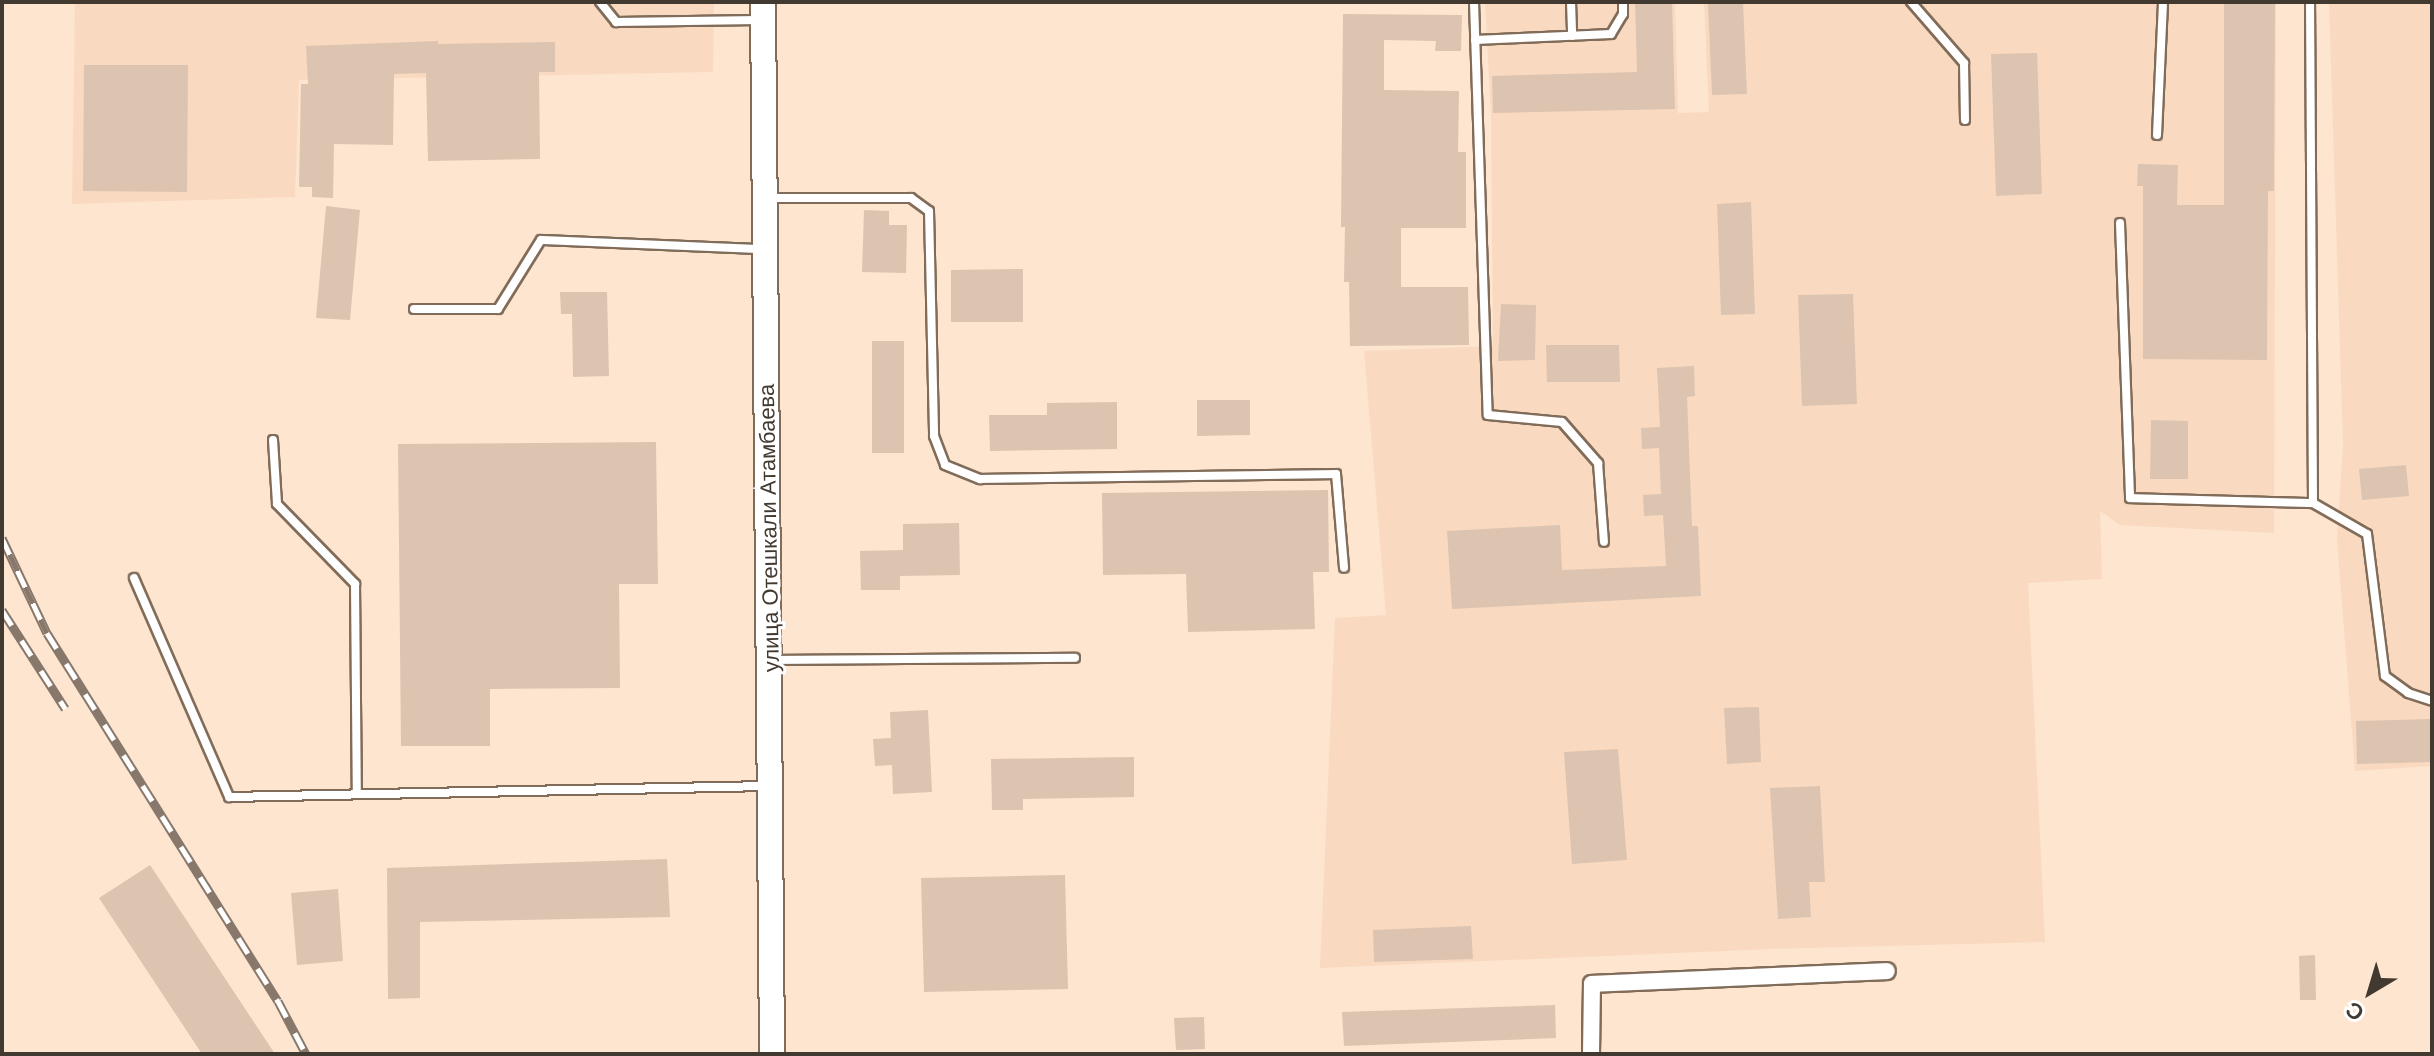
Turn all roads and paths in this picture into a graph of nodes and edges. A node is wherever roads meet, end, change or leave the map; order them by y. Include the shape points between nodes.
1 (600, 2) edge
2 (1474, 2) edge
3 (1571, 2) edge
4 (1623, 2) edge
5 (1911, 2) edge
6 (2163, 2) edge
7 (2310, 2) edge
8 (763, 11) edge
9 (1572, 36) junction
10 (1475, 40) junction
11 (1965, 120) dead end
12 (2157, 135) dead end
13 (765, 198) junction
14 (2120, 223) dead end
15 (765, 249) junction
16 (414, 309) dead end
17 (273, 440) dead end
18 (2313, 503) junction
19 (1604, 542) dead end
20 (1344, 568) dead end
21 (134, 578) dead end
22 (1075, 658) dead end
23 (771, 660) junction
24 (2432, 701) edge
25 (773, 785) junction
26 (357, 794) junction
27 (1887, 971) dead end
28 (772, 1054) edge
29 (1591, 1054) edge

1 - 8 lane via 616,22
2 - 10 lane
3 - 9 lane
4 - 9 lane via 1623,14 1611,34
5 - 11 lane via 1964,63
6 - 12 lane
7 - 18 lane
8 - 13 street, улица Отешкали Атамбаева
9 - 10 lane
10 - 19 lane via 1488,415 1562,422 1598,463
13 - 15 street, улица Отешкали Атамбаева
13 - 20 lane via 911,198 929,211 934,436 945,465 980,479 1336,474
14 - 18 lane via 2130,498
15 - 16 lane via 541,240 498,309
15 - 23 street, улица Отешкали Атамбаева
17 - 26 lane via 277,504 355,584
18 - 24 lane via 2367,534 2385,676 2408,693
21 - 26 lane via 229,797
22 - 23 lane
23 - 25 street, улица Отешкали Атамбаева
25 - 26 lane
25 - 28 street, улица Отешкали Атамбаева
27 - 29 street via 1592,984

